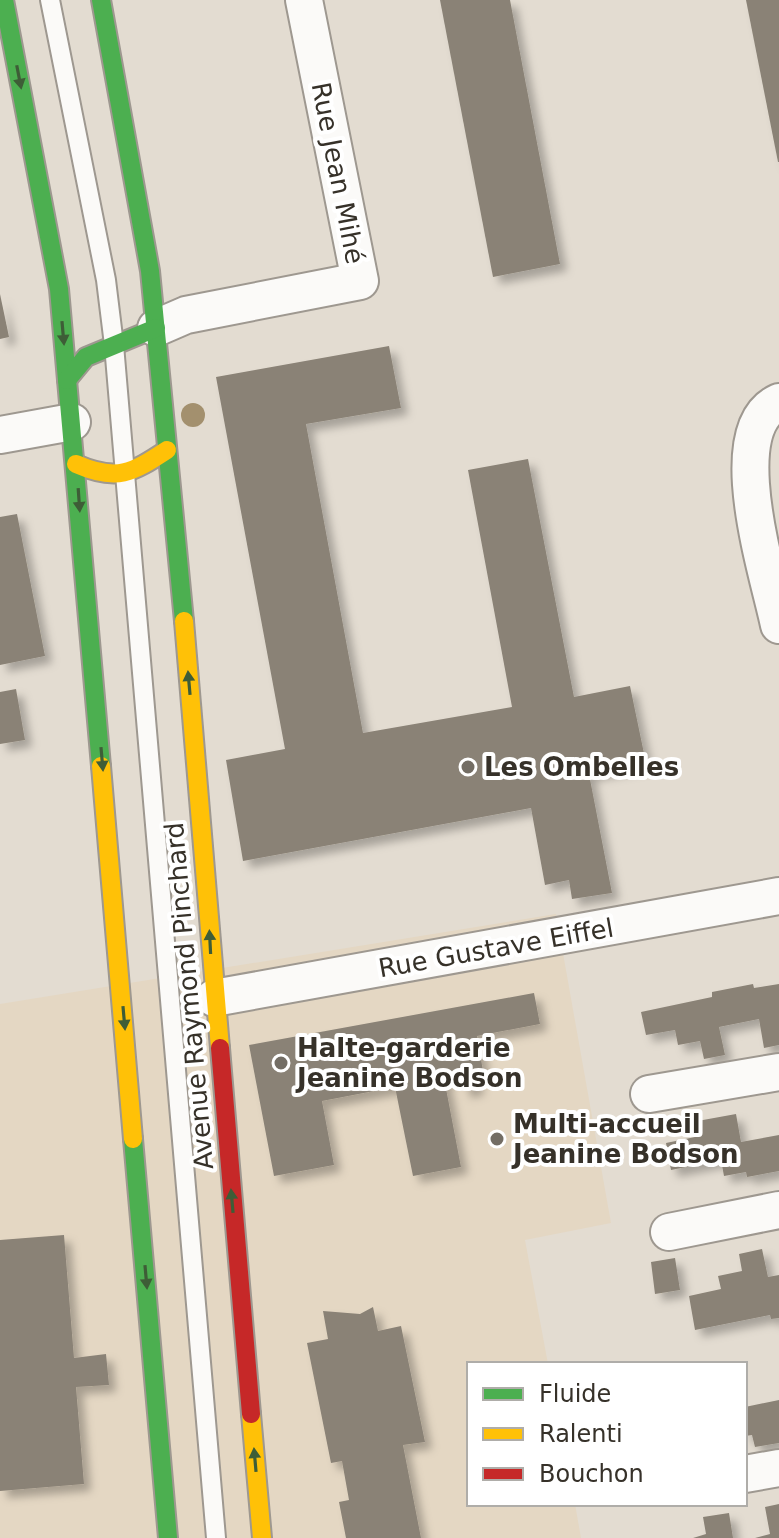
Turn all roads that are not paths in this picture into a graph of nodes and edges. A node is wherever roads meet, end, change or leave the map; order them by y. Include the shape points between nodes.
1 (4, 0) edge
2 (50, 0) edge
3 (101, 0) edge
4 (304, 0) edge
5 (156, 328) junction
6 (114, 345) junction
7 (67, 380) junction
8 (779, 402) edge
9 (72, 422) junction
10 (0, 435) edge
11 (167, 450) junction
12 (76, 464) junction
13 (125, 476) junction
14 (779, 625) edge
15 (779, 896) edge
16 (214, 998) junction
17 (779, 1072) edge
18 (649, 1094) dead end
19 (779, 1210) edge
20 (669, 1232) dead end
21 (779, 1468) edge
22 (747, 1474) edge
23 (168, 1538) edge
24 (216, 1538) edge
25 (262, 1538) edge

1 -> 7 street via 59,289
2 - 6 lane, Avenue Raymond Pinchard
3 - 5 street, Avenue Raymond Pinchard via 133,163
4 - 5 street, Rue Jean Mihé via 360,281 186,315
5 - 6 street
5 - 11 street, Avenue Raymond Pinchard
6 - 7 street via 86,357
6 - 13 lane, Avenue Raymond Pinchard
7 - 9 street
8 - 14 street via 757,425 749,476
9 - 10 street
9 - 12 street
11 - 13 street
16 -> 11 street, Avenue Raymond Pinchard
12 - 13 street via 101,476
12 -> 23 street
13 - 24 lane, Avenue Raymond Pinchard
15 - 16 street, Rue Gustave Eiffel
25 -> 16 street, Avenue Raymond Pinchard
17 - 18 street
19 - 20 street
21 - 22 street

